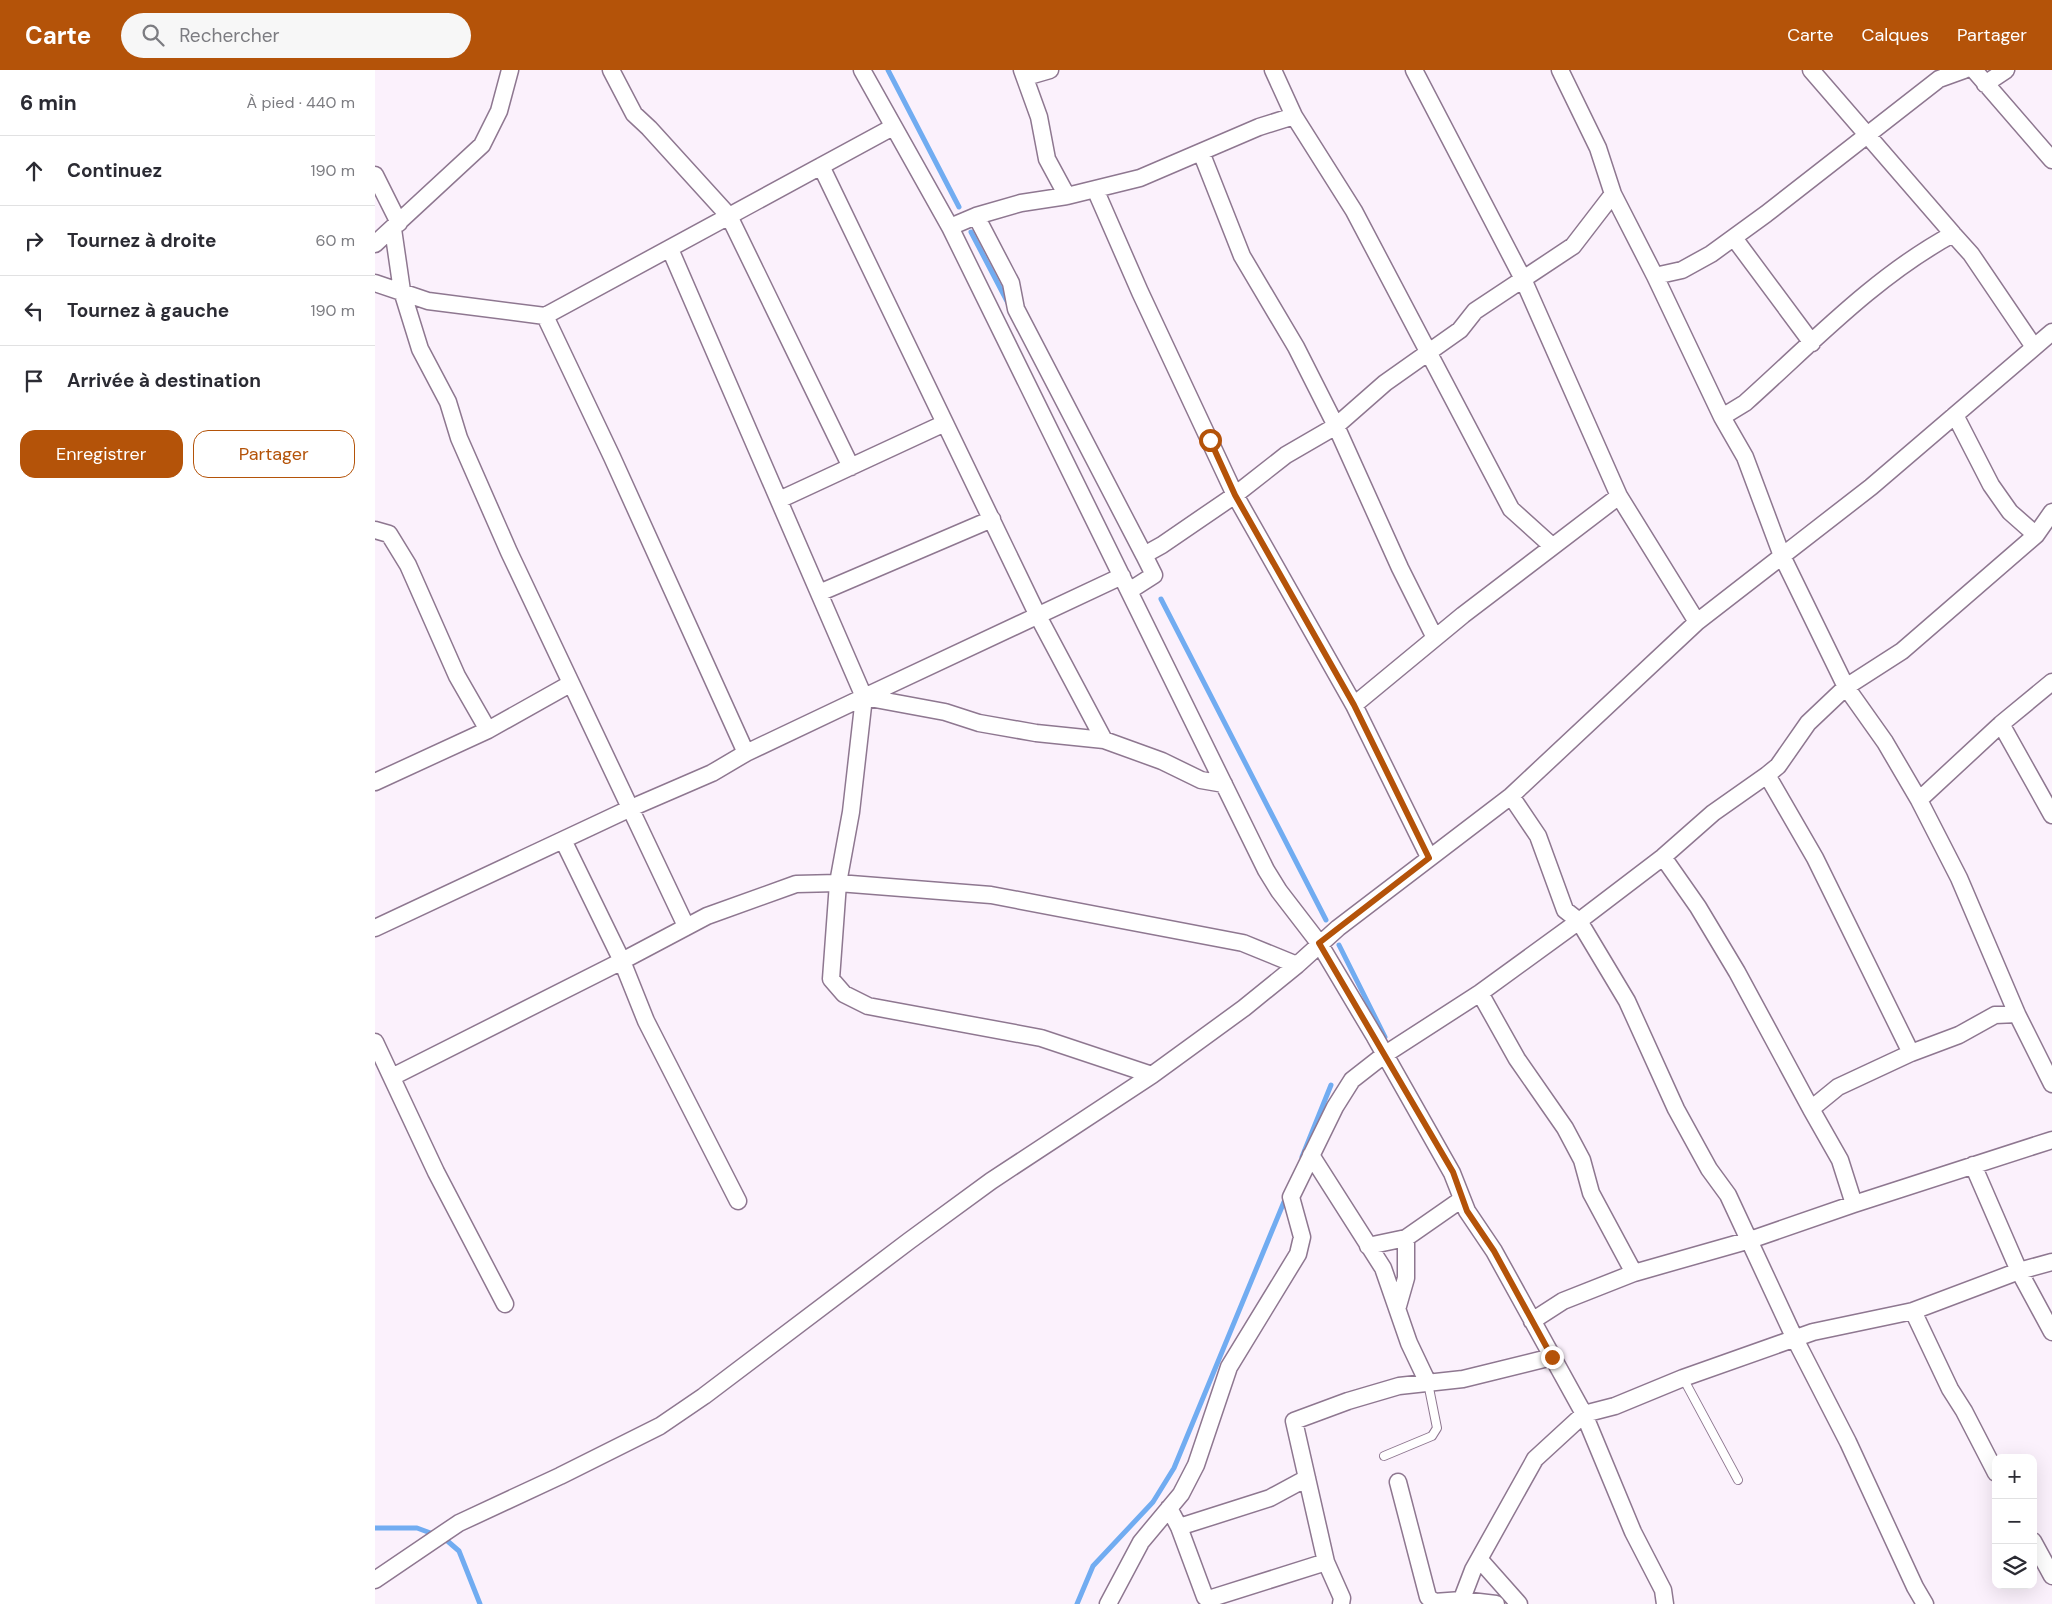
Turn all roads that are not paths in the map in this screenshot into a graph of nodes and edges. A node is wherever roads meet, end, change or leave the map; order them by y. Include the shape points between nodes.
1 (510, 70) edge
2 (611, 70) edge
3 (862, 70) edge
4 (1050, 70) edge
5 (1273, 70) edge
6 (1414, 70) edge
7 (1560, 70) edge
8 (1811, 70) edge
9 (1964, 70) edge
10 (1974, 70) edge
11 (2006, 70) edge
12 (1024, 74) edge
13 (1985, 84) junction
14 (1294, 116) junction
15 (893, 127) junction
16 (1867, 136) junction
17 (2049, 149) edge
18 (1201, 152) junction
19 (821, 166) junction
20 (375, 175) edge
21 (1095, 189) junction
22 (1613, 194) junction
23 (1067, 196) junction
24 (729, 216) junction
25 (976, 216) junction
26 (396, 226) junction
27 (950, 227) junction
28 (1953, 234) junction
29 (1734, 238) junction
30 (375, 244) edge
31 (670, 248) junction
32 (1655, 276) junction
33 (1523, 279) junction
34 (375, 283) edge
35 (402, 291) junction
36 (545, 316) junction
37 (2052, 332) edge
38 (1812, 343) junction
39 (2034, 347) junction
40 (1428, 352) junction
41 (1955, 415) junction
42 (1722, 417) junction
43 (945, 423) junction
44 (1336, 426) junction
45 (851, 467) junction
46 (1235, 495) junction
47 (1619, 496) junction
48 (779, 500) junction
49 (2052, 512) edge
50 (992, 519) junction
51 (375, 530) edge
52 (2043, 533) edge
53 (1552, 546) junction
54 (1143, 555) junction
55 (1782, 556) junction
56 (1122, 576) junction
57 (1129, 591) junction
58 (819, 593) junction
59 (1038, 616) junction
60 (1697, 622) junction
61 (1435, 638) junction
62 (2052, 682) edge
63 (570, 684) junction
64 (1846, 687) junction
65 (864, 697) junction
66 (1354, 705) junction
67 (2001, 724) junction
68 (488, 730) junction
69 (1104, 740) junction
70 (746, 753) junction
71 (1767, 775) junction
72 (375, 782) edge
73 (1224, 784) junction
74 (1511, 796) junction
75 (1919, 800) junction
76 (631, 808) junction
77 (2052, 815) edge
78 (563, 840) junction
79 (1429, 858) junction
80 (1663, 858) junction
81 (838, 883) junction
82 (1579, 921) junction
83 (686, 926) junction
84 (375, 928) edge
85 (1319, 943) junction
86 (622, 961) junction
87 (1297, 965) junction
88 (1480, 993) junction
89 (2017, 1014) junction
90 (375, 1042) edge
91 (1911, 1053) junction
92 (1384, 1055) junction
93 (1152, 1075) junction
94 (392, 1077) junction
95 (2052, 1084) edge
96 (1811, 1109) junction
97 (2052, 1140) edge
98 (1311, 1155) junction
99 (1973, 1165) junction
100 (1462, 1199) junction
101 (738, 1201) dead end
102 (1854, 1204) junction
103 (1406, 1238) junction
104 (1750, 1240) junction
105 (1368, 1246) junction
106 (2052, 1262) edge
107 (2019, 1271) junction
108 (1634, 1273) junction
109 (505, 1304) dead end
110 (1398, 1306) junction
111 (1913, 1311) junction
112 (1532, 1321) junction
113 (2052, 1332) edge
114 (1795, 1339) junction
115 (1552, 1357) junction
116 (1683, 1378) junction
117 (1428, 1383) junction
118 (1584, 1414) junction
119 (1384, 1456) dead end
120 (1992, 1465) edge
121 (1307, 1478) junction
122 (1738, 1480) dead end
123 (1398, 1482) dead end
124 (1169, 1508) junction
125 (1179, 1527) junction
126 (2035, 1544) edge
127 (1479, 1560) junction
128 (1326, 1562) junction
129 (2052, 1576) edge
130 (375, 1580) edge
131 (1206, 1600) edge
132 (1461, 1602) edge
133 (1108, 1604) edge
134 (1341, 1604) edge
135 (1496, 1604) edge
136 (1519, 1604) edge
137 (1665, 1604) edge
138 (1925, 1604) edge

1 - 26 street via 499,111 482,145
2 - 24 street via 633,114
3 - 15 street
4 - 12 street
5 - 14 street
6 - 33 street
7 - 22 street via 1598,148
8 - 16 street
9 - 16 street via 1939,79
10 - 13 street
11 - 13 street
12 - 23 street via 1039,116 1047,159
13 - 17 street
14 - 18 street
14 - 40 street via 1354,211
15 - 19 street
15 - 27 street
16 - 28 street
16 - 29 street
18 - 21 street via 1140,178
18 - 44 street via 1242,256
19 - 24 street
19 - 43 street
20 - 26 street
21 - 23 street
21 - 46 street
22 - 32 street
22 - 33 street via 1573,246
23 - 25 street via 1021,203
24 - 31 street
24 - 45 street
25 - 27 street
25 - 54 street via 1011,283 1017,309
26 - 30 street
26 - 35 street
27 - 56 street
28 - 38 street via 1931,246 1871,291
28 - 39 street via 1971,254
29 - 32 street via 1682,270
29 - 38 street
31 - 36 street
31 - 48 street
32 - 42 street
33 - 40 street via 1475,311 1460,330
33 - 47 street
34 - 35 street
35 - 36 street via 428,301
35 - 63 street via 420,349 448,402 459,438
36 - 70 street via 613,457
37 - 39 street
38 - 42 street via 1745,402
39 - 41 street
40 - 44 street via 1385,383
40 - 53 street via 1511,509
41 - 52 street via 1991,485 2010,512
41 - 55 street via 1871,487
42 - 55 street via 1745,457
43 - 45 street
43 - 50 street
44 - 46 street via 1286,455
44 - 61 street
45 - 48 street
46 - 54 street
46 - 66 street
47 - 53 street
47 - 60 street
48 - 58 street
49 - 52 street
50 - 58 street
50 - 59 street
51 - 68 street via 389,534 403,557 457,676
52 - 64 street via 1902,651
53 - 61 street
54 - 57 street via 1155,576
55 - 60 street
55 - 64 street
56 - 57 street
56 - 59 street
57 - 73 street
58 - 65 street
59 - 65 street
59 - 69 street
60 - 74 street
61 - 66 street
62 - 67 street
63 - 68 street
63 - 76 street
64 - 71 street via 1808,723 1778,766
64 - 75 street via 1885,742
65 - 69 street via 945,712 998,727
65 - 70 street
65 - 81 street via 851,812
66 - 79 street
67 - 75 street
67 - 77 street
68 - 72 street
69 - 73 street via 1162,761 1201,780
70 - 76 street via 712,773
71 - 80 street via 1713,813
71 - 91 street via 1815,858
73 - 85 street via 1279,892
74 - 79 street
74 - 82 street via 1538,836 1565,910
75 - 89 street via 1959,878
76 - 78 street
76 - 83 street
78 - 84 street
78 - 86 street
79 - 85 street
80 - 82 street
80 - 96 street via 1698,907 1737,972
81 - 83 street via 796,884
81 - 87 street via 991,895 1243,943
81 - 93 street via 831,979 844,994 868,1006 1041,1038
82 - 88 street
82 - 104 street via 1627,1001 1676,1109 1709,1169 1728,1195
83 - 86 street
85 - 87 street
85 - 92 street
86 - 94 street
86 - 101 street via 646,1021
87 - 93 street
88 - 92 street
88 - 108 street via 1517,1059 1583,1160 1591,1193
89 - 91 street via 1995,1015 1959,1035
89 - 95 street
90 - 94 street
91 - 96 street via 1838,1087
92 - 98 street via 1352,1080
92 - 100 street via 1453,1172
93 - 130 street via 991,1182 660,1426 459,1523
94 - 109 street via 436,1172
96 - 102 street via 1840,1160
97 - 99 street
98 - 105 street
98 - 124 street via 1291,1198 1302,1237 1298,1254 1229,1367 1197,1465
99 - 102 street
99 - 107 street
100 - 103 street
100 - 112 street
102 - 104 street
103 - 105 street
103 - 110 street via 1406,1278
104 - 108 street
104 - 114 street
105 - 110 street via 1383,1268
106 - 107 street
107 - 111 street
107 - 113 street
108 - 112 street via 1563,1301
110 - 117 street via 1409,1343
111 - 114 street via 1813,1332
111 - 120 street via 1950,1389
112 - 115 street
114 - 116 street
114 - 138 street via 1849,1442
115 - 117 street via 1463,1379
115 - 118 street
116 - 118 street via 1615,1406
116 - 122 lane
117 - 119 lane via 1437,1428 1432,1436
117 - 121 street via 1399,1386 1347,1400 1294,1421
118 - 127 street via 1535,1459
118 - 137 street via 1633,1532 1663,1590
121 - 125 street via 1270,1498
121 - 128 street
123 - 132 street via 1428,1597 1434,1602
124 - 125 street
124 - 133 street via 1141,1542
125 - 131 street
126 - 129 street
127 - 132 street
127 - 136 street
128 - 131 street
128 - 134 street via 1342,1598
132 - 135 street

